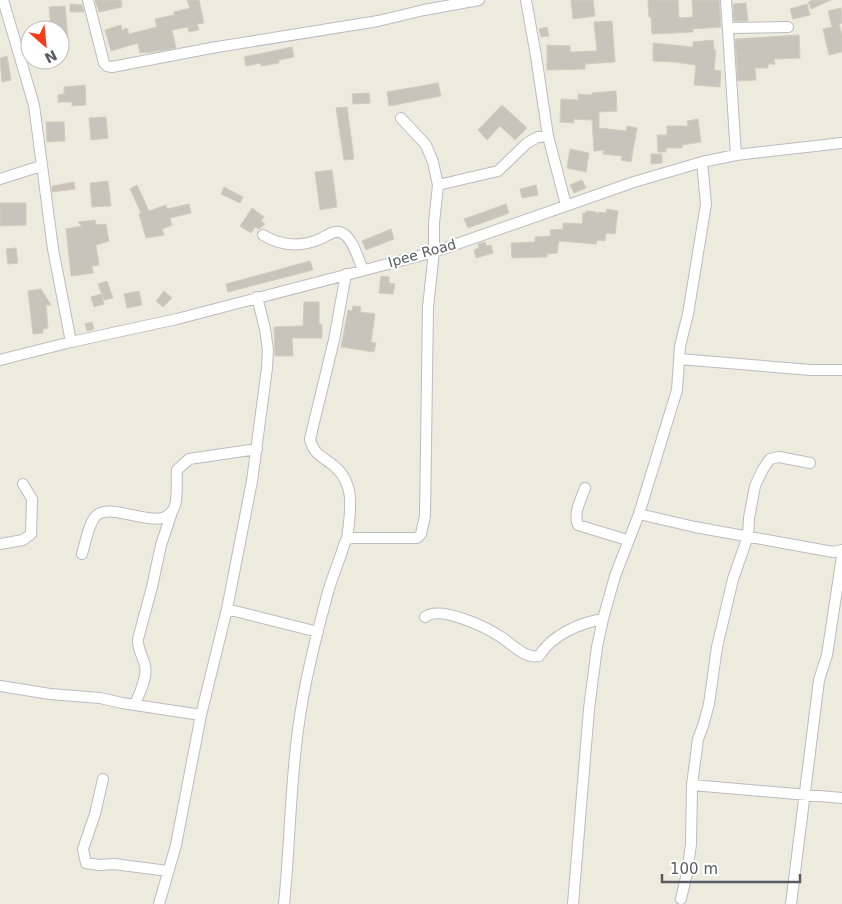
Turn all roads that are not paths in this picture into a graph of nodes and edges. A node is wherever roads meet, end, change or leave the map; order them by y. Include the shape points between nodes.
1 (3, 0) edge
2 (88, 0) edge
3 (479, 0) edge
4 (526, 0) edge
5 (726, 0) edge
6 (788, 26) dead end
7 (729, 28) junction
8 (401, 118) dead end
9 (548, 136) junction
10 (842, 144) edge
11 (736, 155) junction
12 (702, 162) junction
13 (41, 166) junction
14 (0, 179) edge
15 (438, 185) junction
16 (566, 205) junction
17 (263, 235) dead end
18 (434, 252) junction
19 (363, 270) junction
20 (346, 274) junction
21 (257, 297) junction
22 (72, 342) junction
23 (679, 359) junction
24 (0, 360) edge
25 (842, 370) edge
26 (257, 449) junction
27 (810, 463) dead end
28 (23, 484) dead end
29 (585, 488) dead end
30 (172, 512) junction
31 (639, 514) junction
32 (748, 536) junction
33 (348, 539) junction
34 (627, 540) junction
35 (0, 547) edge
36 (842, 550) edge
37 (82, 554) dead end
38 (842, 556) edge
39 (227, 609) junction
40 (424, 617) dead end
41 (602, 619) junction
42 (318, 632) junction
43 (0, 686) edge
44 (135, 704) junction
45 (201, 715) junction
46 (103, 779) dead end
47 (692, 785) junction
48 (805, 795) junction
49 (842, 798) edge
50 (168, 871) junction
51 (681, 899) dead end
52 (159, 904) edge
53 (284, 904) edge
54 (573, 904) edge
55 (791, 904) edge

1 - 13 street via 34,105
2 - 3 street via 104,63 112,67 378,21
4 - 9 street
5 - 7 street
6 - 7 street
7 - 11 street
8 - 15 street via 426,145
9 - 15 street via 527,143 498,171
9 - 16 street
10 - 11 street, Ipee Road
11 - 12 street, Ipee Road
12 - 16 street, Ipee Road
12 - 23 street via 706,204
13 - 14 street
13 - 22 street via 53,249
15 - 18 street
16 - 18 street, Ipee Road
17 - 19 street via 291,244 340,232 352,245
18 - 19 street, Ipee Road
18 - 33 street via 428,307 426,492 421,534 413,539
19 - 20 street, Ipee Road
20 - 21 street, Ipee Road
20 - 33 street via 310,439 316,453 335,466 348,490 352,506
21 - 22 street, Ipee Road
21 - 26 street via 268,350
22 - 24 street, Ipee Road
23 - 25 street
23 - 31 street via 677,390
26 - 30 street via 189,459 182,464 177,470
26 - 39 street
27 - 32 street via 779,457 770,459 755,486
28 - 35 street via 32,499 32,534
29 - 34 street via 576,519 578,525
30 - 37 street via 154,519 110,511 97,515 91,522
30 - 44 street via 138,639 146,667
31 - 32 street
31 - 34 street
32 - 36 street via 833,552
32 - 47 street via 733,579 717,647
33 - 42 street
34 - 41 street
38 - 48 street via 819,680
39 - 42 street
39 - 45 street
40 - 41 street via 432,613 448,614 493,632 534,657 562,634 584,622
41 - 54 street via 589,709
42 - 53 street via 298,728
43 - 44 street
44 - 45 street
45 - 50 street
46 - 50 street via 82,849 86,863
47 - 48 street
47 - 51 street via 691,844
48 - 49 street
48 - 55 street
50 - 52 street

